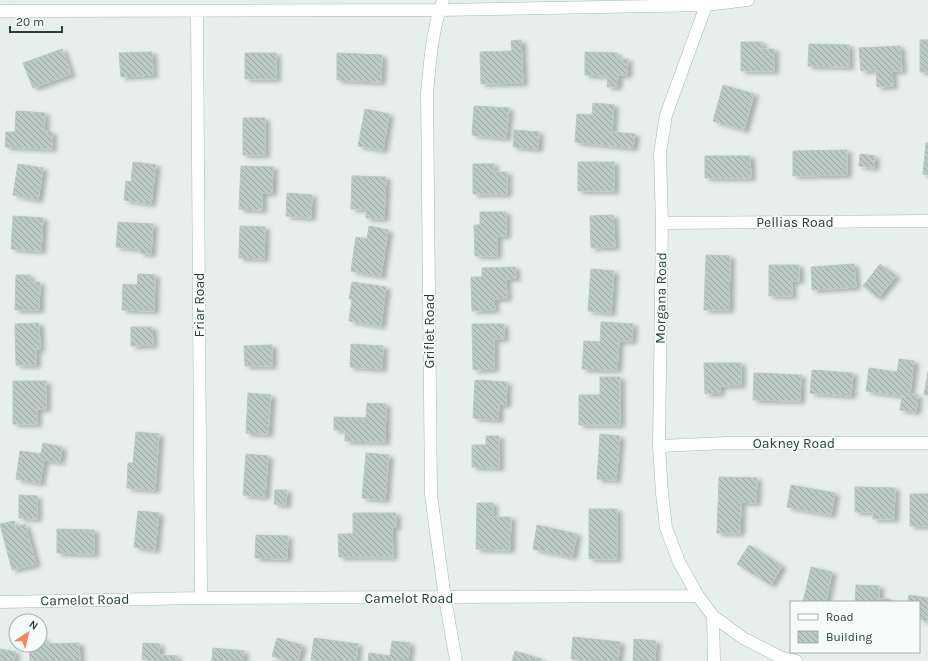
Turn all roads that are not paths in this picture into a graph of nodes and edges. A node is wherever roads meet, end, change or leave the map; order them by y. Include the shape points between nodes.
1 (748, 0) edge
2 (707, 2) edge
3 (441, 5) edge
4 (0, 11) edge
5 (197, 11) junction
6 (928, 221) edge
7 (662, 222) junction
8 (928, 443) edge
9 (660, 446) junction
10 (698, 596) junction
11 (201, 598) junction
12 (445, 598) junction
13 (0, 602) edge
14 (714, 616) junction
15 (456, 661) edge
16 (714, 661) edge
17 (796, 661) edge

1 - 2 street
2 - 3 street
2 - 7 street, Morgana Road via 666,115 660,153
3 - 5 street
3 - 12 street, Griflet Road via 432,44 427,93 430,479
4 - 5 street
5 - 11 street, Friar Road
6 - 7 street, Pellias Road
7 - 9 street, Morgana Road
8 - 9 street, Oakney Road via 727,443
9 - 10 street, Morgana Road via 666,528 679,562
10 - 12 street, Camelot Road
10 - 14 street
11 - 12 street, Camelot Road
11 - 13 street, Camelot Road
12 - 15 street, Griflet Road
14 - 16 street
14 - 17 street via 743,638 780,657

